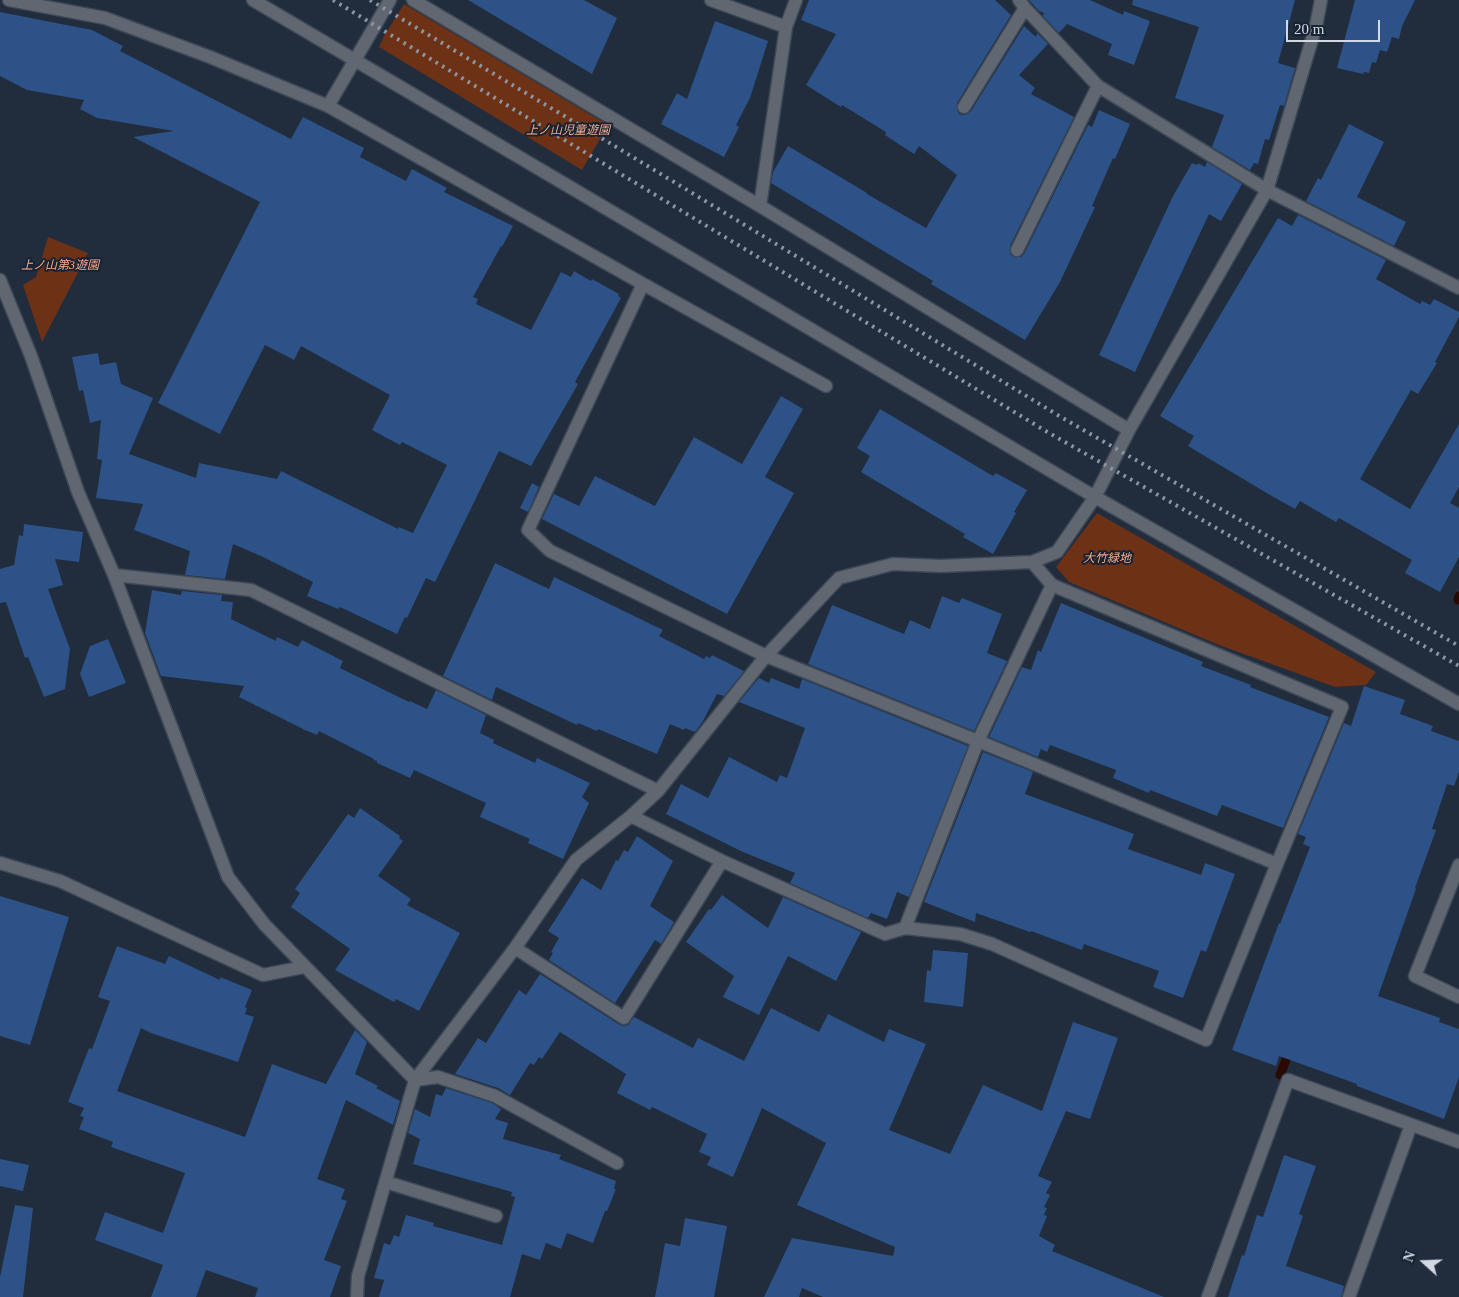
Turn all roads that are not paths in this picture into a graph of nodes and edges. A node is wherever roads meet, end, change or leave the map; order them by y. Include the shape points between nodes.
1 (9, 0) edge
2 (254, 0) edge
3 (390, 0) edge
4 (414, 0) edge
5 (711, 0) edge
6 (796, 0) edge
7 (1321, 0) edge
8 (1022, 4) edge
9 (786, 27) junction
10 (355, 60) junction
11 (1098, 86) junction
12 (328, 106) junction
13 (964, 107) dead end
14 (1267, 190) junction
15 (760, 206) junction
16 (1017, 250) dead end
17 (0, 280) edge
18 (643, 284) junction
19 (1459, 288) edge
20 (826, 386) dead end
21 (1129, 430) junction
22 (1096, 497) junction
23 (1032, 562) junction
24 (114, 575) junction
25 (1052, 585) junction
26 (766, 656) junction
27 (1459, 704) edge
28 (978, 741) junction
29 (658, 791) junction
30 (632, 816) junction
31 (722, 861) junction
32 (0, 863) edge
33 (1277, 864) junction
34 (1459, 865) edge
35 (906, 928) junction
36 (515, 948) junction
37 (304, 967) junction
38 (1459, 997) edge
39 (415, 1080) junction
40 (1411, 1124) junction
41 (1459, 1142) edge
42 (618, 1163) dead end
43 (386, 1182) junction
44 (496, 1216) dead end
45 (357, 1297) edge
46 (1208, 1297) edge
47 (1349, 1297) edge

1 - 12 street via 105,18
2 - 10 street
3 - 10 street
4 - 15 street
5 - 9 street
6 - 9 street
7 - 14 street
8 - 11 street
8 - 13 street
9 - 15 street
10 - 12 street
10 - 22 street
11 - 14 street
11 - 16 street
12 - 18 street
14 - 19 street
14 - 21 street
15 - 21 street
17 - 24 street via 32,356 78,492
18 - 20 street
18 - 26 street via 528,530 550,551
21 - 22 street
22 - 23 street via 1057,552
22 - 27 street
23 - 25 street
23 - 26 street via 941,566 893,564 839,578
24 - 29 street via 251,590
24 - 37 street via 228,877 264,924
25 - 28 street
25 - 33 street via 1342,707
26 - 28 street
26 - 29 street
28 - 33 street
28 - 35 street
29 - 30 street
30 - 31 street
30 - 36 street via 576,860
31 - 35 street via 884,934
31 - 36 street via 624,1018
32 - 37 street via 60,881 263,975
33 - 35 street via 1206,1040 992,944 960,934
34 - 38 street via 1415,976
36 - 39 street
37 - 39 street
39 - 42 street via 438,1077 496,1096
39 - 43 street
40 - 41 street
40 - 46 street via 1288,1080
40 - 47 street
43 - 44 street
43 - 45 street via 358,1276

